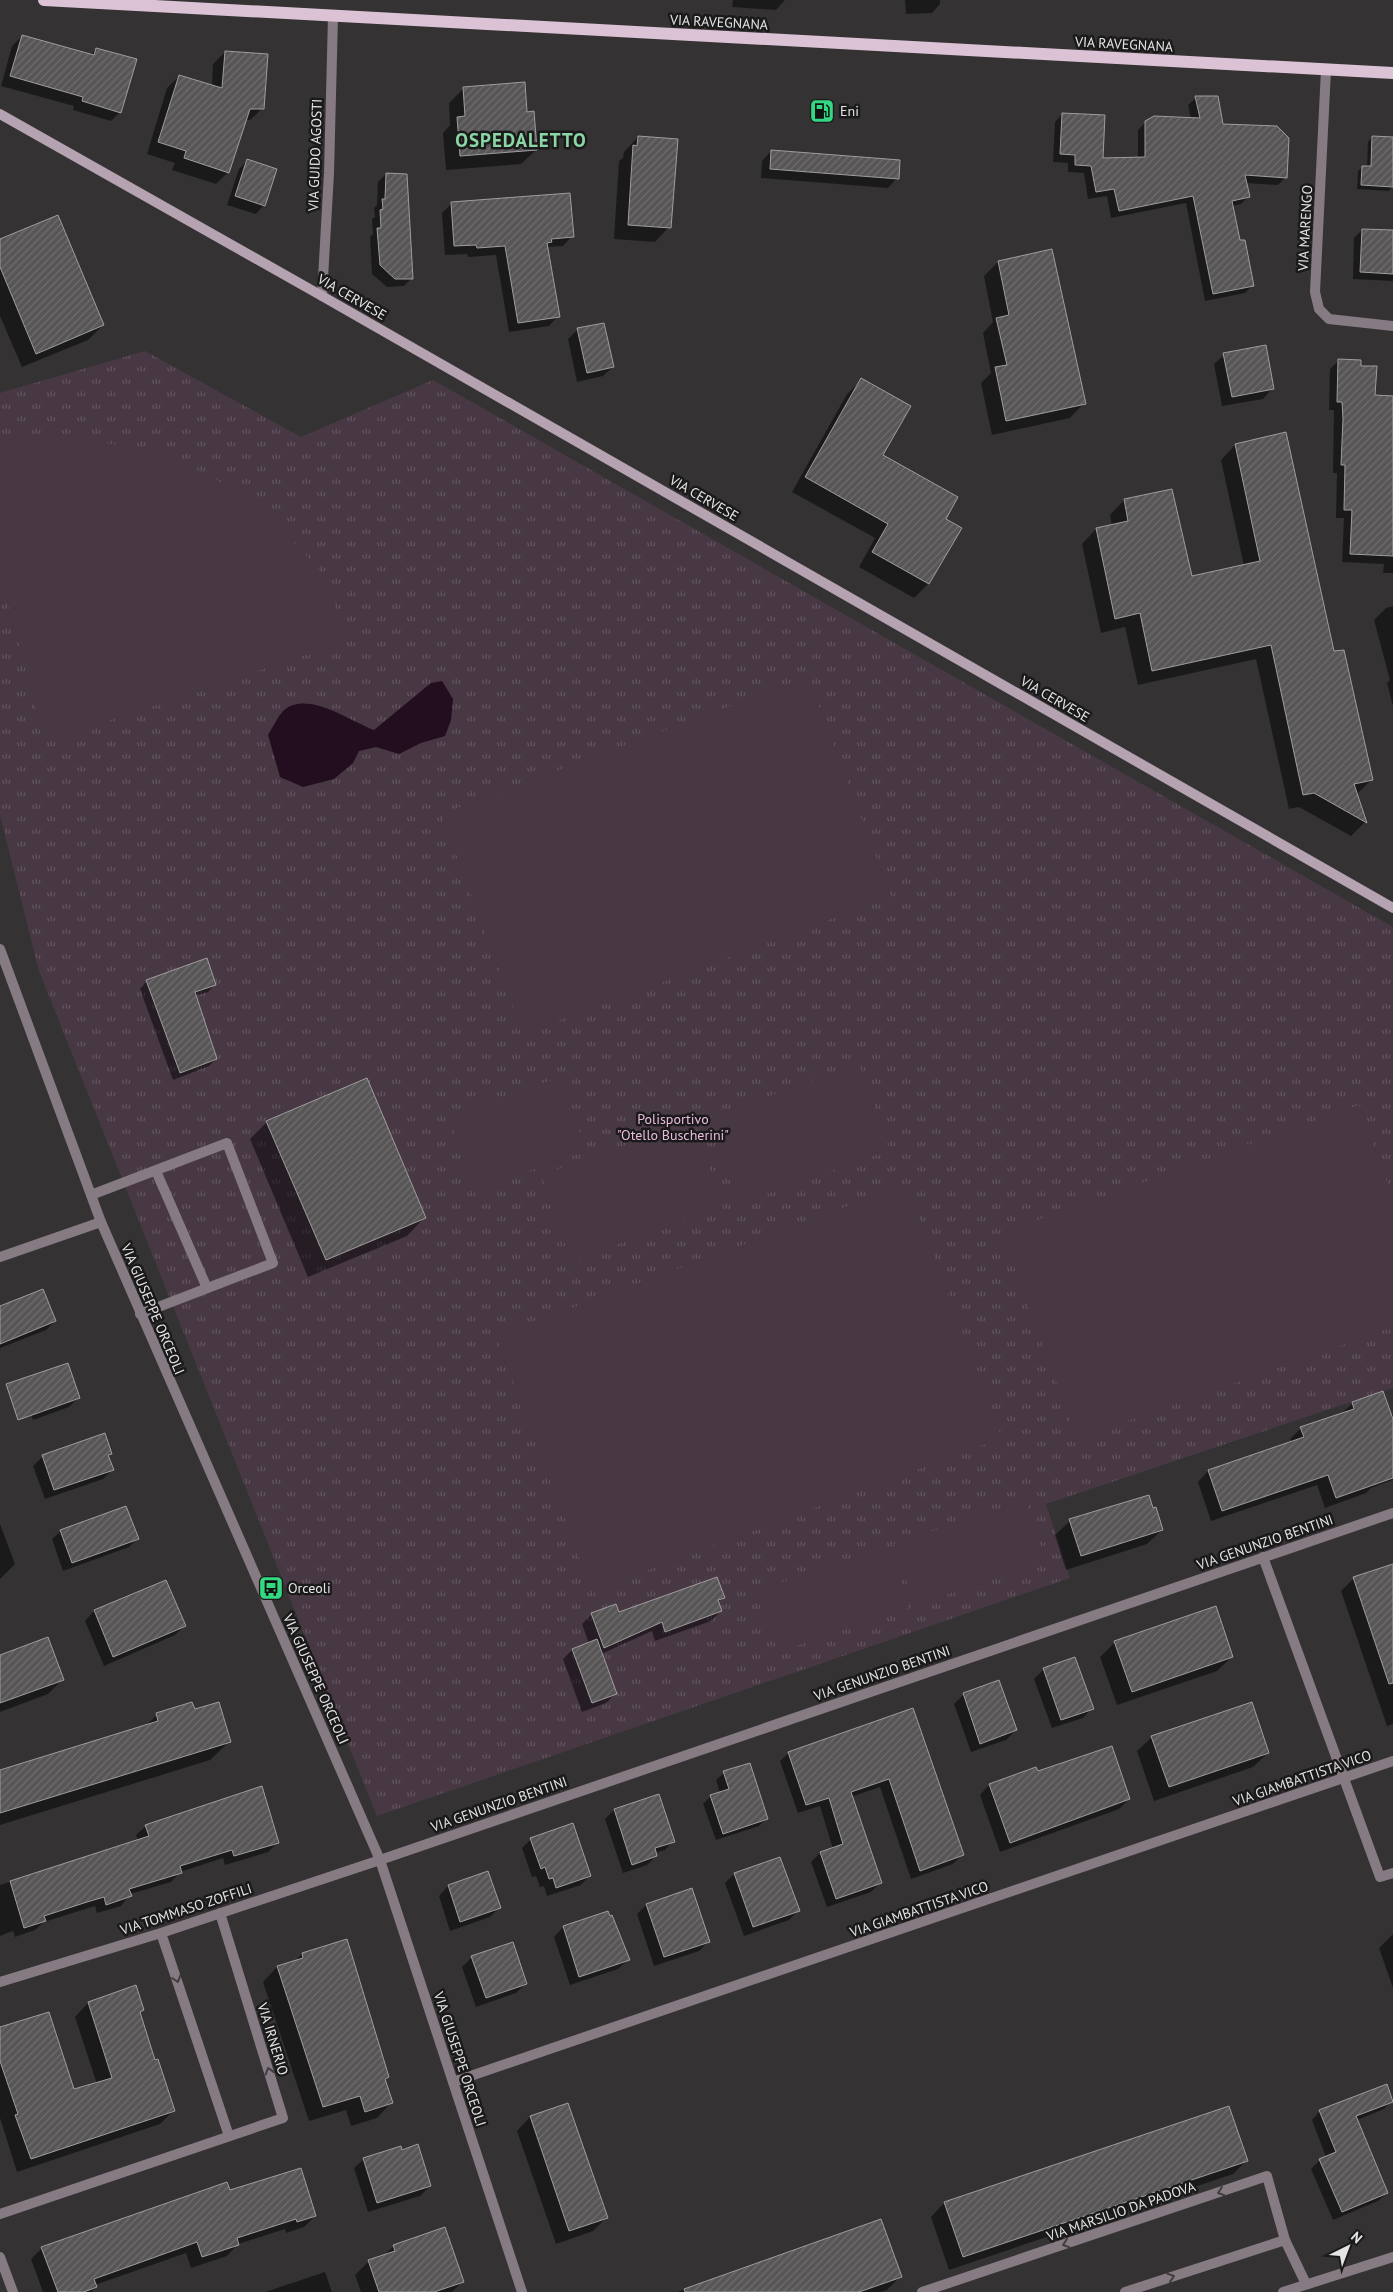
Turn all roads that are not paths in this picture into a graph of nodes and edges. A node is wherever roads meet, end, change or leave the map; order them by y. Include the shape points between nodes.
1 (44, 0) edge
2 (333, 16) junction
3 (1326, 70) junction
4 (1393, 73) edge
5 (0, 114) edge
6 (322, 296) junction
7 (1393, 326) edge
8 (1393, 908) edge
9 (0, 949) edge
10 (156, 1170) junction
11 (91, 1195) junction
12 (101, 1222) junction
13 (0, 1257) edge
14 (207, 1288) junction
15 (140, 1314) junction
16 (1393, 1513) edge
17 (1263, 1558) junction
18 (1393, 1761) edge
19 (1344, 1778) junction
20 (380, 1860) junction
21 (1393, 1873) edge
22 (220, 1913) junction
23 (161, 1933) junction
24 (0, 1982) edge
25 (453, 2082) junction
26 (229, 2136) junction
27 (0, 2214) edge
28 (1285, 2240) junction
29 (0, 2257) edge
30 (1393, 2257) edge
31 (1306, 2284) junction
32 (13, 2292) edge
33 (522, 2292) edge
34 (922, 2292) edge
35 (1125, 2292) edge
36 (1283, 2292) edge

1 - 2 main road, VIA RAVEGNANA
2 - 3 main road, VIA RAVEGNANA
2 - 6 street, VIA GUIDO AGOSTI
3 - 4 main road, VIA RAVEGNANA
3 - 7 street, VIA MARENGO via 1316,292 1319,310 1329,319
5 - 6 main road, VIA CERVESE
6 - 8 main road, VIA CERVESE
9 - 11 street, VIA GIUSEPPE ORCEOLI
10 - 11 street
10 - 14 street
10 - 14 street via 227,1144 273,1263
11 - 12 street, VIA GIUSEPPE ORCEOLI
12 - 13 street
12 - 15 street, VIA GIUSEPPE ORCEOLI
14 - 15 street
15 - 20 street, VIA GIUSEPPE ORCEOLI
16 - 17 street, VIA GENUNZIO BENTINI
17 - 19 street
17 - 20 street, VIA GENUNZIO BENTINI
18 - 19 street, VIA GIAMBATTISTA VICO
19 - 21 street via 1380,1877
19 - 25 street, VIA GIAMBATTISTA VICO
20 - 22 street, VIA TOMMASO ZOFFILI
20 - 25 street, VIA GIUSEPPE ORCEOLI
22 - 23 street, VIA TOMMASO ZOFFILI
26 -> 22 street, VIA IRNERIO via 283,2118
23 - 24 street, VIA TOMMASO ZOFFILI
23 -> 26 street
25 - 33 street, VIA GIUSEPPE ORCEOLI
26 - 27 street, VIA IRNERIO
28 - 31 street, VIA MARSILIO DA PADOVA
28 -> 34 street, VIA MARSILIO DA PADOVA via 1267,2176
35 -> 28 street
29 - 32 street
30 - 31 street
31 - 36 street

